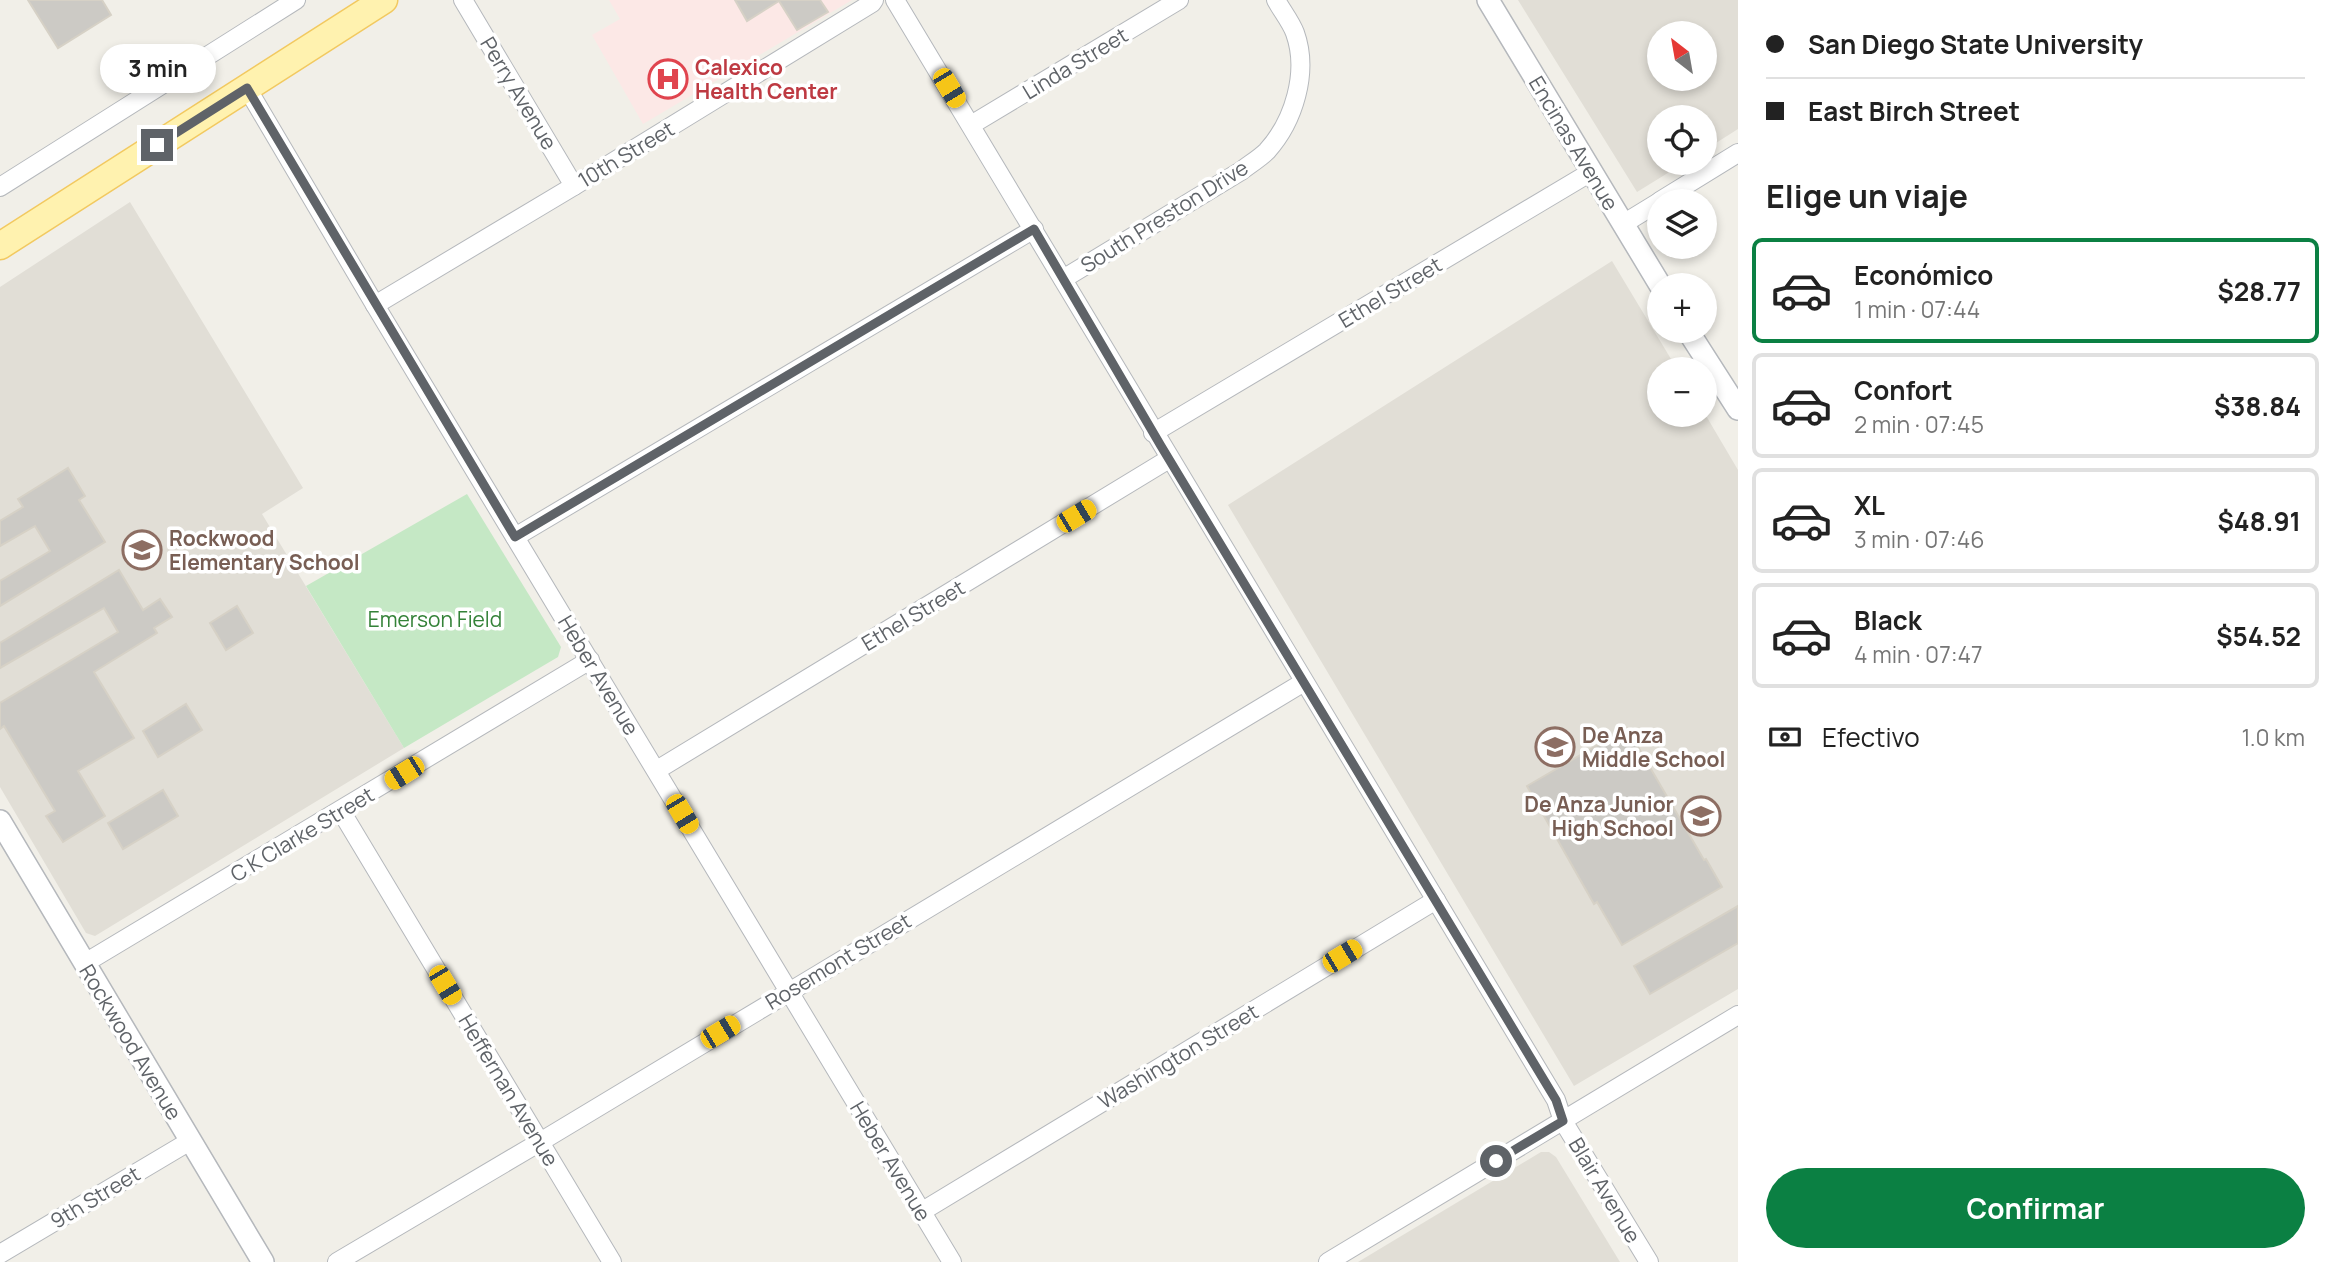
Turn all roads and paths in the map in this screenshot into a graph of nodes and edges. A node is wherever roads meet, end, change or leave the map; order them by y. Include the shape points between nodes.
1 (296, 0) edge
2 (384, 0) edge
3 (463, 0) edge
4 (874, 0) edge
5 (895, 0) edge
6 (1179, 0) edge
7 (1276, 0) edge
8 (1488, 0) edge
9 (247, 88) junction
10 (971, 125) junction
11 (1738, 153) edge
12 (1591, 172) junction
13 (574, 186) junction
14 (0, 187) edge
15 (1679, 189) edge
16 (1647, 209) edge
17 (1623, 224) junction
18 (1034, 229) junction
19 (0, 246) edge
20 (1653, 273) edge
21 (1063, 279) junction
22 (374, 305) junction
23 (1696, 343) edge
24 (1738, 409) edge
25 (1153, 433) junction
26 (1169, 459) junction
27 (515, 537) junction
28 (590, 660) junction
29 (1304, 682) junction
30 (657, 770) junction
31 (341, 811) junction
32 (0, 821) edge
33 (1436, 900) junction
34 (85, 963) junction
35 (788, 991) junction
36 (1738, 1016) edge
37 (1563, 1121) junction
38 (190, 1141) junction
39 (540, 1142) junction
40 (921, 1212) junction
41 (0, 1254) edge
42 (263, 1262) edge
43 (337, 1262) edge
44 (612, 1262) edge
45 (952, 1262) edge
46 (1328, 1262) edge
47 (1649, 1262) edge

1 - 14 street
2 - 9 main road
3 - 13 street, Perry Avenue
4 - 13 street, 10th Street
5 - 10 street, Blair Avenue
6 - 10 street, Linda Street
7 - 21 street, South Preston Drive via 1294,31 1299,77 1285,126 1266,152
8 - 12 street, Encinas Avenue
9 - 19 main road
9 - 22 street, Heber Avenue
10 - 18 street, Blair Avenue
11 - 15 street
12 - 17 street, Encinas Avenue
12 - 25 street, Ethel Street
13 - 22 street, 10th Street
16 - 17 street
17 - 20 street, Encinas Avenue
18 - 21 street, Blair Avenue
18 - 27 street
21 - 25 street, Blair Avenue
22 - 27 street, Heber Avenue
23 - 24 street
25 - 26 street, Blair Avenue
26 - 29 street, Blair Avenue
26 - 30 street, Ethel Street
27 - 28 street, Heber Avenue
28 - 30 street, Heber Avenue
28 - 31 street, C K Clarke Street
29 - 33 street, Blair Avenue
29 - 35 street, Rosemont Street
30 - 35 street, Heber Avenue
31 - 34 street, C K Clarke Street
31 - 39 street, Heffernan Avenue
32 - 34 street, Rockwood Avenue
33 - 37 street, Blair Avenue via 1556,1100
33 - 40 street, Washington Street
34 - 38 street, Rockwood Avenue
35 - 39 street, Rosemont Street
35 - 40 street, Heber Avenue
36 - 37 street
37 - 46 street
37 - 47 street, Blair Avenue
38 - 41 street, 9th Street
38 - 42 street, Rockwood Avenue
39 - 43 street, Rosemont Street
39 - 44 street, Heffernan Avenue
40 - 45 street, Heber Avenue

